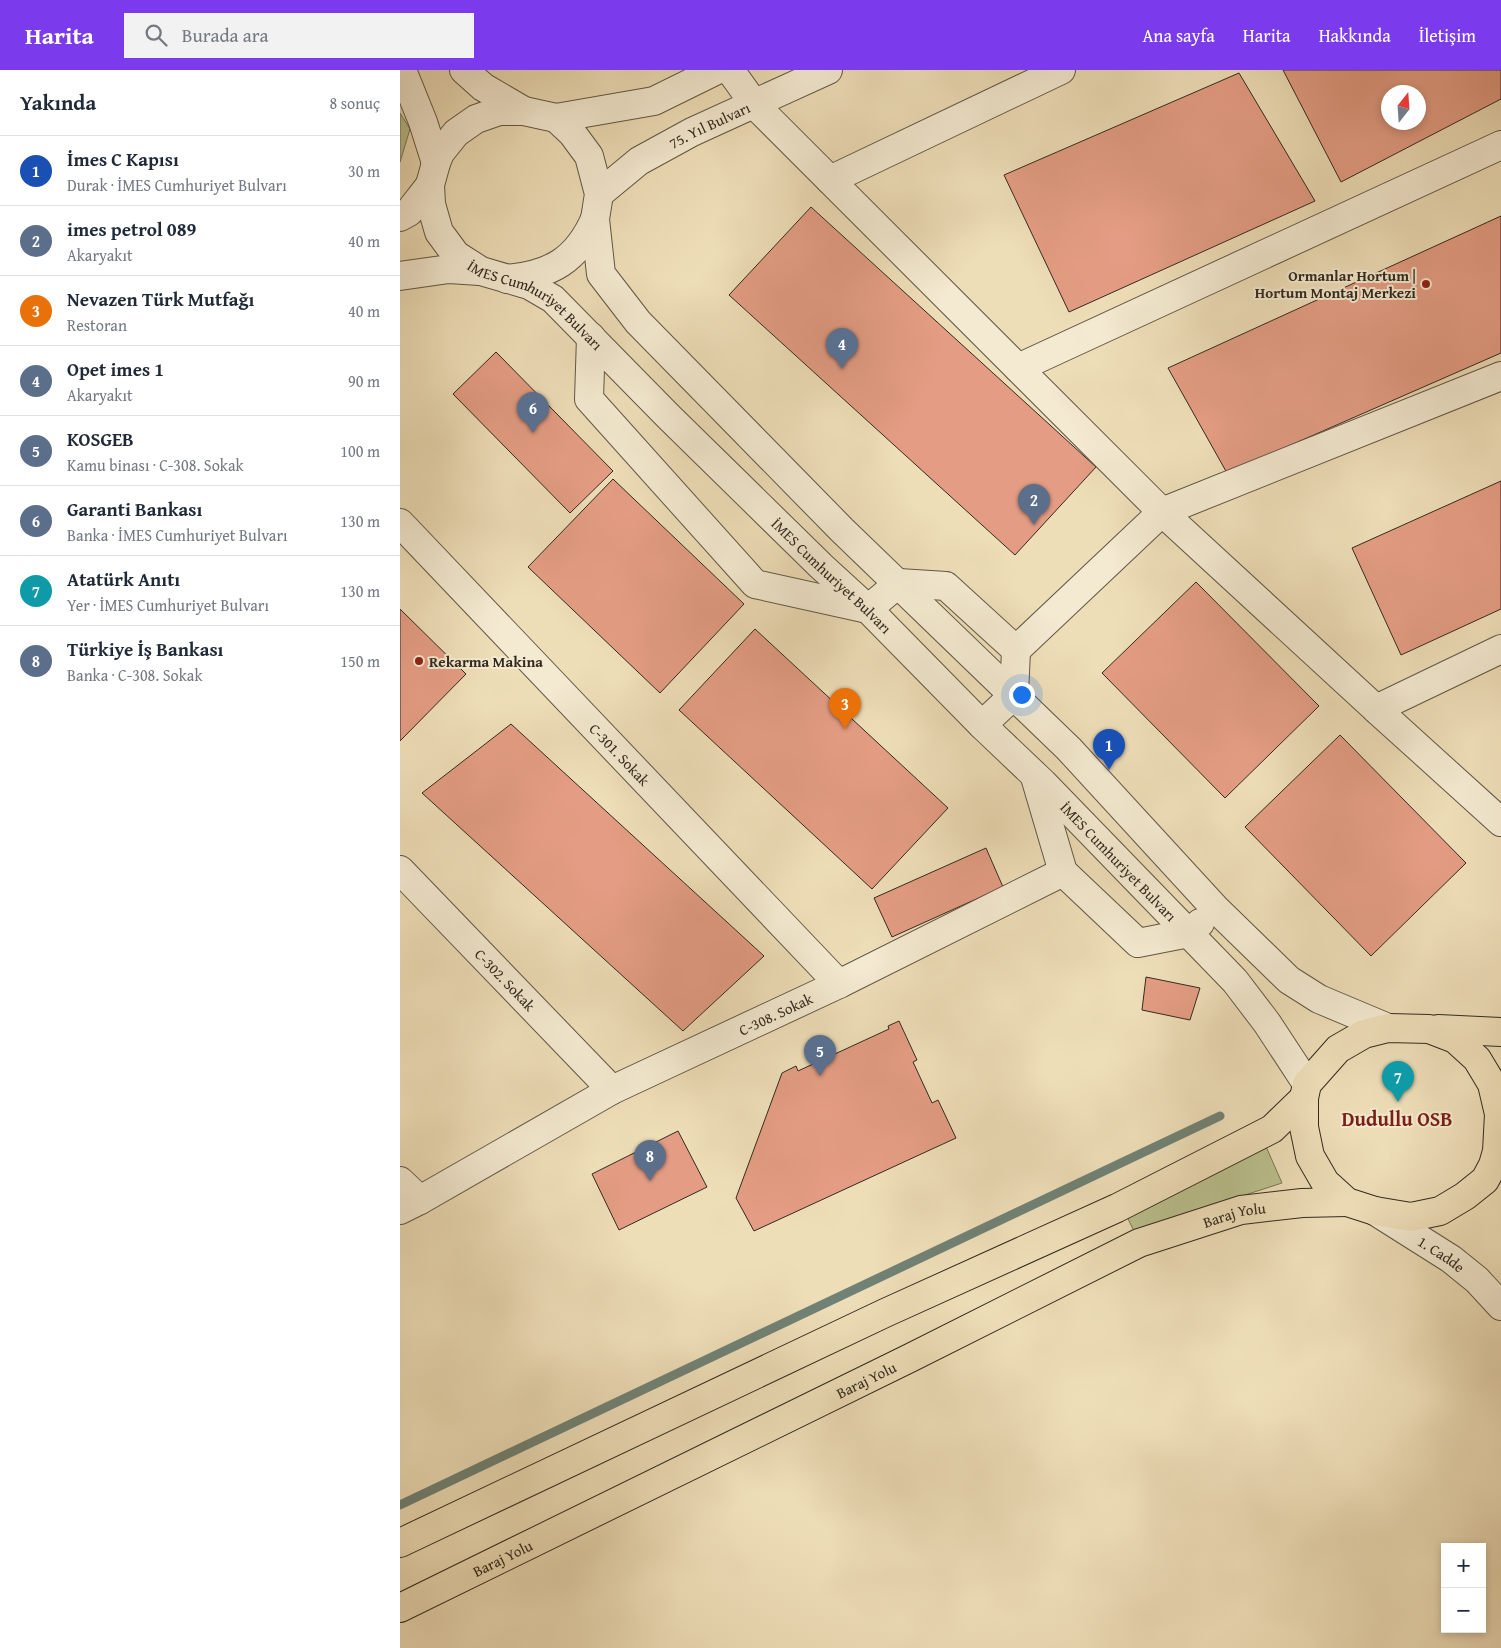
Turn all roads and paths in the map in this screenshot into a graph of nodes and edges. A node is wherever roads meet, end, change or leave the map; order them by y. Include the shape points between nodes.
1 (402, 70) edge
2 (464, 70) edge
3 (717, 70) edge
4 (730, 70) edge
5 (828, 70) edge
6 (1061, 70) edge
7 (754, 105) junction
8 (524, 110) junction
9 (556, 118) junction
10 (1501, 145) edge
11 (433, 174) junction
12 (830, 180) junction
13 (597, 206) junction
14 (400, 217) edge
15 (481, 271) junction
16 (400, 276) edge
17 (507, 279) junction
18 (591, 337) junction
19 (1018, 368) junction
20 (1501, 376) edge
21 (1162, 512) junction
22 (400, 523) edge
23 (899, 583) junction
24 (868, 610) junction
25 (1501, 649) edge
26 (1016, 650) junction
27 (1014, 695) junction
28 (1376, 709) junction
29 (982, 725) junction
30 (1034, 775) junction
31 (1501, 822) edge
32 (400, 870) edge
33 (1063, 872) junction
34 (1216, 908) junction
35 (1189, 933) junction
36 (839, 984) junction
37 (1388, 1028) junction
38 (1428, 1029) junction
39 (1501, 1032) edge
40 (612, 1090) junction
41 (1306, 1091) junction
42 (1498, 1162) edge
43 (400, 1181) edge
44 (1347, 1202) junction
45 (410, 1205) edge
46 (1375, 1211) junction
47 (1501, 1306) edge
48 (400, 1543) edge
49 (400, 1608) edge

1 - 11 street, İMES Cumhuriyet Bulvarı via 423,122
2 - 8 street via 483,88
3 - 9 street via 654,101
4 - 7 street
5 - 7 street, 75. Yıl Bulvarı
6 - 12 street
7 - 12 street
7 - 13 street, 75. Yıl Bulvarı via 692,132 639,161
8 - 9 street
8 - 11 street via 499,111 476,119 456,133 440,153
9 - 13 street via 589,156
10 - 19 street
11 - 14 street via 409,212
11 - 15 street, İMES Cumhuriyet Bulvarı via 431,204 439,232 456,255
12 - 19 street
13 - 17 street via 588,235 572,255 552,269 529,277
13 - 23 street via 601,274 638,322 842,530
15 - 16 street via 449,269
15 - 17 street, İMES Cumhuriyet Bulvarı
17 - 18 street, İMES Cumhuriyet Bulvarı via 529,285 553,299
18 - 24 street, İMES Cumhuriyet Bulvarı
18 - 24 street via 589,398 755,584
19 - 21 street
20 - 21 street
21 - 26 street
21 - 28 street
22 - 36 street, C-301. Sokak
23 - 24 street
23 - 26 street via 946,586
23 - 27 street
24 - 29 street, İMES Cumhuriyet Bulvarı
25 - 28 street
26 - 27 street
27 - 29 street
27 - 34 street via 1069,749
28 - 31 street
29 - 30 street, İMES Cumhuriyet Bulvarı
30 - 33 street
30 - 35 street, İMES Cumhuriyet Bulvarı
32 - 40 street, C-302. Sokak
33 - 35 street via 1138,943
33 - 36 street, C-308. Sokak
34 - 35 street
34 - 37 street via 1289,980 1319,999
35 - 41 street, İMES Cumhuriyet Bulvarı via 1235,980 1267,1023
36 - 40 street, C-308. Sokak
37 - 38 main road
37 - 41 main road via 1364,1034 1338,1049
38 - 39 main road
38 - 42 main road via 1455,1039 1477,1059 1492,1084 1499,1114
40 - 45 street, C-308. Sokak
41 - 44 main road via 1304,1126 1310,1156 1325,1182
41 - 48 main road via 1272,1129 1117,1208 885,1313
42 - 46 main road via 1485,1180 1440,1211 1411,1217
43 - 45 street
44 - 46 main road
44 - 49 main road, Baraj Yolu via 1241,1210 1139,1243
46 - 47 street, 1. Cadde via 1451,1259 1477,1280

